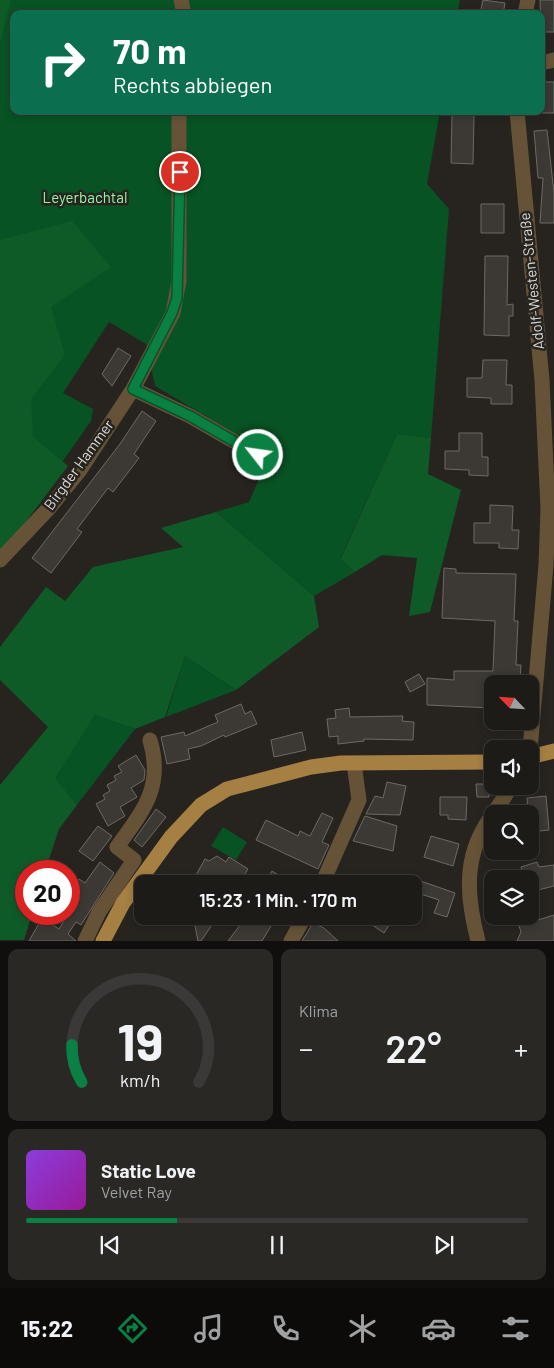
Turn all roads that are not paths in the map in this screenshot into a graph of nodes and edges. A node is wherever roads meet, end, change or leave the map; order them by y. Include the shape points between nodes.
1 (179, 115) edge
2 (517, 115) edge
3 (133, 389) junction
4 (258, 455) dead end
5 (0, 560) edge
6 (150, 740) dead end
7 (531, 740) edge
8 (554, 751) edge
9 (539, 755) edge
10 (484, 762) edge
11 (354, 763) junction
12 (505, 795) edge
13 (326, 875) edge
14 (295, 925) edge
15 (85, 940) edge
16 (102, 940) edge
17 (291, 940) edge
18 (478, 940) edge

1 - 3 street, Birgder Hammer via 177,298 169,321
2 - 7 street, Adolf-Westen-Straße via 542,380 548,509
3 - 4 street via 190,416
3 - 5 street, Birgder Hammer via 66,488
6 - 15 street via 155,769 148,804 117,847 134,860 98,912
8 - 9 main road
10 - 11 main road
11 - 13 street via 359,800
11 - 16 main road via 311,767 259,779 227,790 201,805 153,860
12 - 18 street via 482,831 469,870 470,907
14 - 17 street

